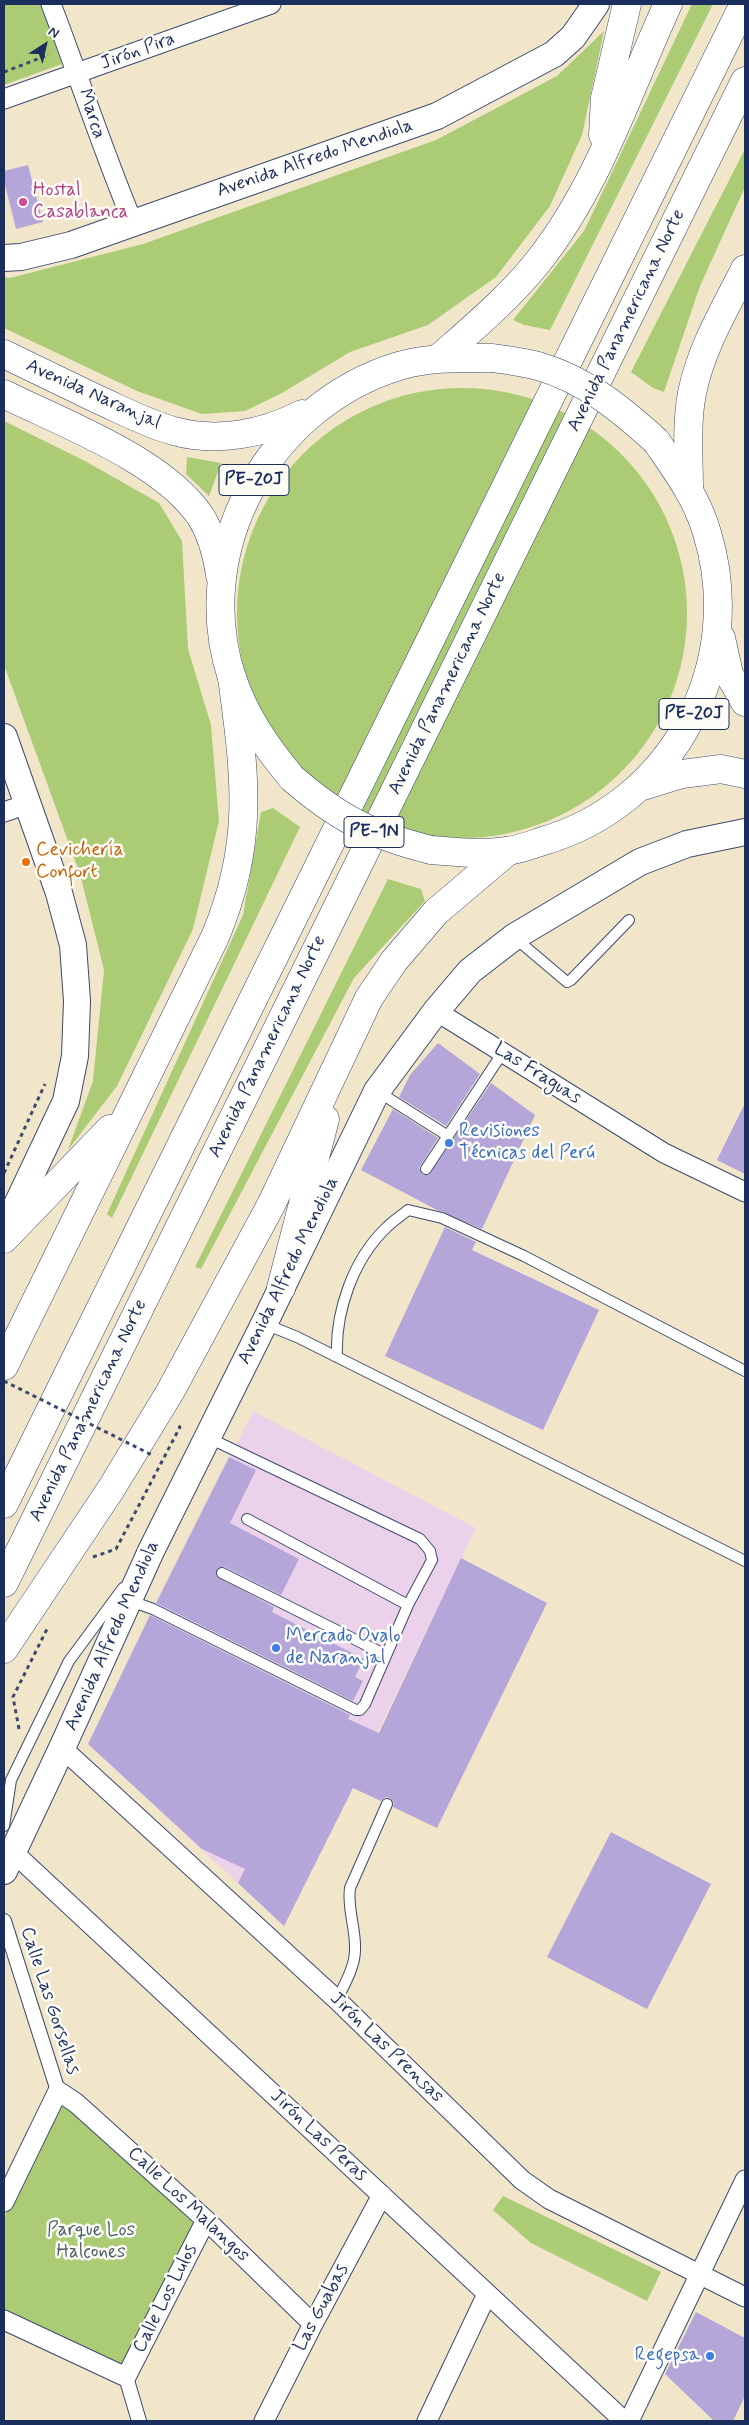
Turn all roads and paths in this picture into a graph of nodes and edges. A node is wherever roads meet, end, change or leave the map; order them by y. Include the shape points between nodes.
1 (51, 4) edge
2 (271, 4) edge
3 (596, 4) edge
4 (627, 4) edge
5 (668, 4) edge
6 (744, 4) edge
7 (48, 56) dead end
8 (4, 72) edge
9 (78, 74) junction
10 (745, 81) edge
11 (4, 99) edge
12 (602, 156) junction
13 (133, 223) junction
14 (4, 258) edge
15 (745, 270) edge
16 (4, 354) edge
17 (439, 358) junction
18 (4, 394) edge
19 (326, 401) junction
20 (689, 489) junction
21 (222, 582) junction
22 (718, 626) junction
23 (232, 677) junction
24 (745, 702) edge
25 (4, 737) edge
26 (745, 774) edge
27 (640, 787) junction
28 (15, 808) edge
29 (745, 832) edge
30 (508, 851) junction
31 (629, 920) dead end
32 (514, 937) junction
33 (436, 1011) junction
34 (503, 1052) junction
35 (341, 1054) junction
36 (46, 1081) dead end
37 (376, 1091) junction
38 (130, 1108) junction
39 (448, 1136) junction
40 (426, 1169) dead end
41 (4, 1173) edge
42 (745, 1192) edge
43 (4, 1232) edge
44 (4, 1239) edge
45 (281, 1288) junction
46 (264, 1324) junction
47 (337, 1357) junction
48 (4, 1366) edge
49 (745, 1371) edge
50 (4, 1381) edge
51 (208, 1437) junction
52 (164, 1454) dead end
53 (154, 1456) dead end
54 (4, 1504) edge
55 (247, 1519) dead end
56 (151, 1551) junction
57 (91, 1558) dead end
58 (745, 1561) edge
59 (222, 1573) dead end
60 (4, 1583) edge
61 (128, 1600) junction
62 (408, 1605) junction
63 (52, 1620) dead end
64 (4, 1649) edge
65 (386, 1655) junction
66 (20, 1728) dead end
67 (62, 1748) junction
68 (387, 1804) dead end
69 (4, 1826) edge
70 (8, 1861) edge
71 (4, 1921) edge
72 (337, 2000) junction
73 (58, 2091) junction
74 (745, 2180) edge
75 (382, 2195) junction
76 (4, 2202) edge
77 (206, 2220) junction
78 (700, 2275) junction
79 (487, 2294) junction
80 (745, 2297) edge
81 (4, 2320) edge
82 (313, 2324) junction
83 (126, 2378) junction
84 (140, 2421) edge
85 (264, 2421) edge
86 (426, 2421) edge
87 (624, 2421) edge
88 (629, 2421) edge

1 - 9 street, Marca
2 - 9 street, Jirón Pira
3 - 13 main road, Avenida Alfredo Mendiola via 574,37 554,54 438,116
4 - 12 highway via 605,98
5 - 12 highway
6 - 54 highway, Avenida Panamericana Norte / PE-1N
7 - 8 path
9 - 11 street, Jirón Pira
9 - 13 street, Marca via 108,163
10 - 60 highway, Avenida Panamericana Norte / PE-1N
12 - 17 highway via 562,229 537,263 505,299
13 - 14 main road, Avenida Alfredo Mendiola via 71,245
15 - 20 highway via 705,347 692,393
16 - 19 highway, Avenida Naranjal / PE-20J via 141,420 175,432 246,435 287,422
17 - 19 highway, PE-20J via 399,366 361,381
17 - 20 highway, PE-20J, bridge via 492,358 539,366 582,384 622,409 656,441
18 - 21 highway, Avenida Naranjal / PE-20J via 126,454 161,475 201,517 216,547
19 - 21 highway, PE-20J via 285,437 254,480 232,529
20 - 22 highway, PE-20J via 707,532 713,560 717,579
21 - 23 highway, PE-20J via 224,646
22 - 24 highway, PE-20J via 729,674
22 - 27 highway, PE-20J via 710,671 694,714 671,753
23 - 30 highway, PE-20J, bridge via 246,714 266,748 292,778 322,804 356,825 392,840 431,850
23 - 38 highway via 243,775 244,822 232,893 215,937
25 - 28 main road
26 - 27 highway, PE-20J via 720,769 682,774
27 - 30 highway, PE-20J via 607,813 569,833
28 - 43 main road via 59,893 73,945 77,1001 75,1056 66,1101
29 - 32 main road, Avenida Alfredo Mendiola via 687,844 640,862
30 - 35 highway via 443,906 407,944 369,998
31 - 32 lane via 567,982
32 - 33 main road, Avenida Alfredo Mendiola via 470,971
33 - 34 street, Las Fraguas
33 - 37 main road, Avenida Alfredo Mendiola
34 - 39 lane
34 - 42 street, Las Fraguas via 664,1153
35 - 45 highway
35 - 64 highway via 267,1213 170,1392 112,1489
36 - 41 path
37 - 39 lane
37 - 45 main road, Avenida Alfredo Mendiola
38 - 44 highway
38 - 48 highway
39 - 40 lane
45 - 46 main road, Avenida Alfredo Mendiola
46 - 47 lane
46 - 51 main road, Avenida Alfredo Mendiola
47 - 49 lane via 336,1339 350,1284 363,1258 386,1228 408,1210 442,1218 524,1256
47 - 58 lane
50 - 53 path, bridge
51 - 56 main road, Avenida Alfredo Mendiola
51 - 62 lane via 420,1539 430,1551 432,1560
52 - 57 path via 116,1549
55 - 62 lane
56 - 61 main road, Avenida Alfredo Mendiola
56 - 69 lane via 69,1661 11,1780
59 - 65 lane
61 - 65 lane via 153,1609 356,1710 365,1704
61 - 67 main road, Avenida Alfredo Mendiola
62 - 65 lane
63 - 66 path via 13,1696
67 - 70 main road, Avenida Alfredo Mendiola
67 - 72 street, Jirón Las Prensas
68 - 72 lane via 350,1888 348,1903 356,1951
70 - 75 street, Jirón Las Peras
71 - 73 street, Calle Las Gorsellas
72 - 78 street, Jirón Las Prensas via 528,2185 549,2199
73 - 76 street
73 - 77 street, Calle Los Malangos via 76,2103
74 - 78 street
75 - 79 street, Jirón Las Peras
75 - 82 street, Las Guabas
77 - 82 street, Calle Los Malangos
77 - 83 street, Calle Los Lulos
78 - 80 street, Jirón Las Prensas
78 - 88 street
79 - 86 street
79 - 87 street, Jirón Las Peras
81 - 83 street
82 - 85 street, Las Guabas
83 - 84 street

